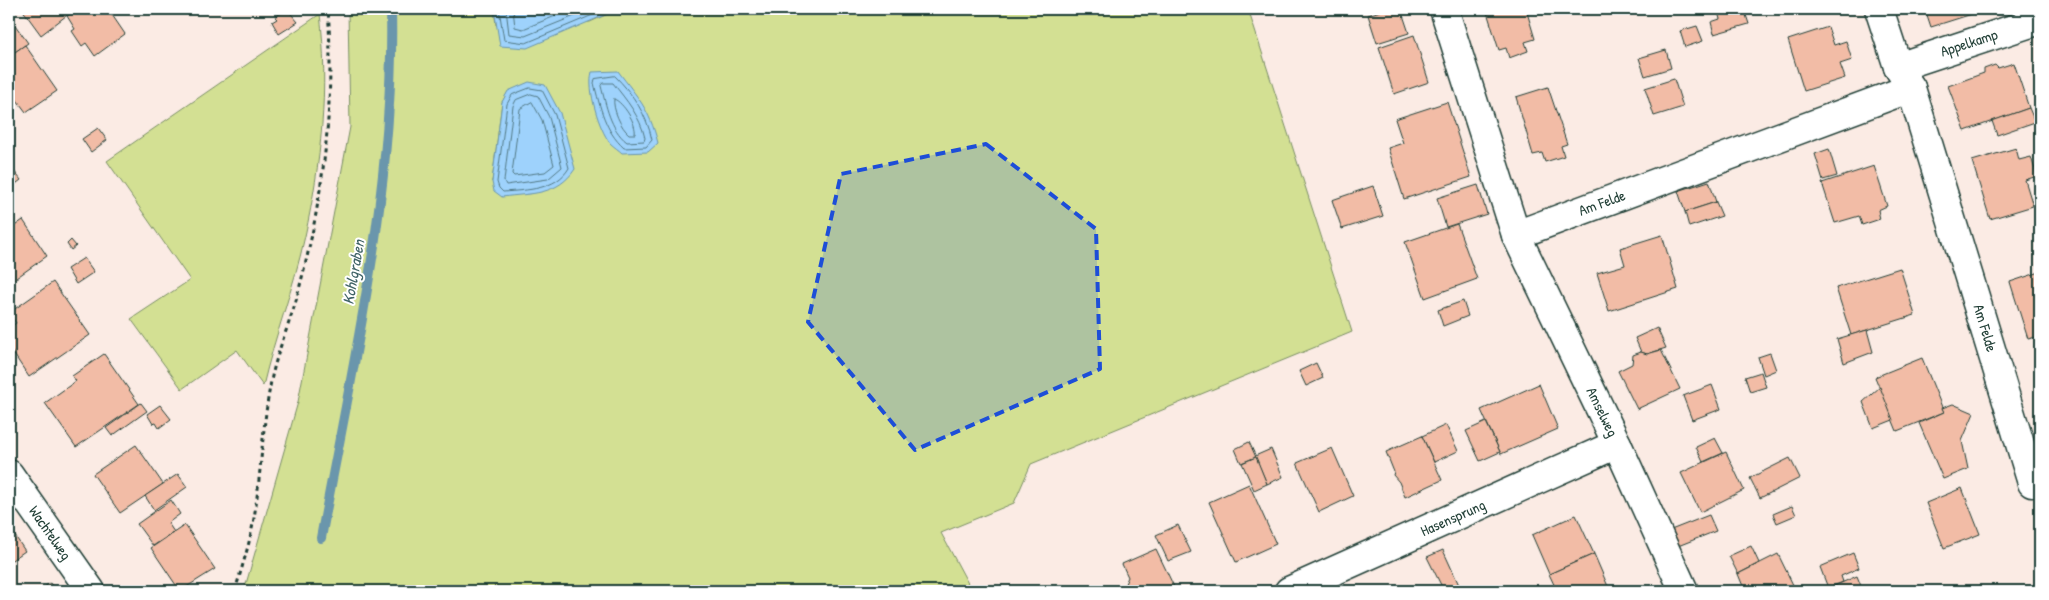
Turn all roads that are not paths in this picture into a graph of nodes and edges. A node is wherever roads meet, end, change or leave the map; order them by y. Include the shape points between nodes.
1 (1444, 9) edge
2 (1879, 9) edge
3 (2040, 20) edge
4 (1905, 78) junction
5 (1516, 235) junction
6 (1617, 444) junction
7 (9, 474) edge
8 (2036, 481) edge
9 (91, 591) edge
10 (1289, 591) edge
11 (1684, 591) edge

1 - 5 street
2 - 4 street, Am Felde
3 - 4 street, Appelkamp
4 - 5 street, Am Felde
4 - 8 street, Am Felde
5 - 6 street, Amselweg
6 - 10 street, Hasensprung
6 - 11 street, Amselweg
7 - 9 street, Wachtelweg

